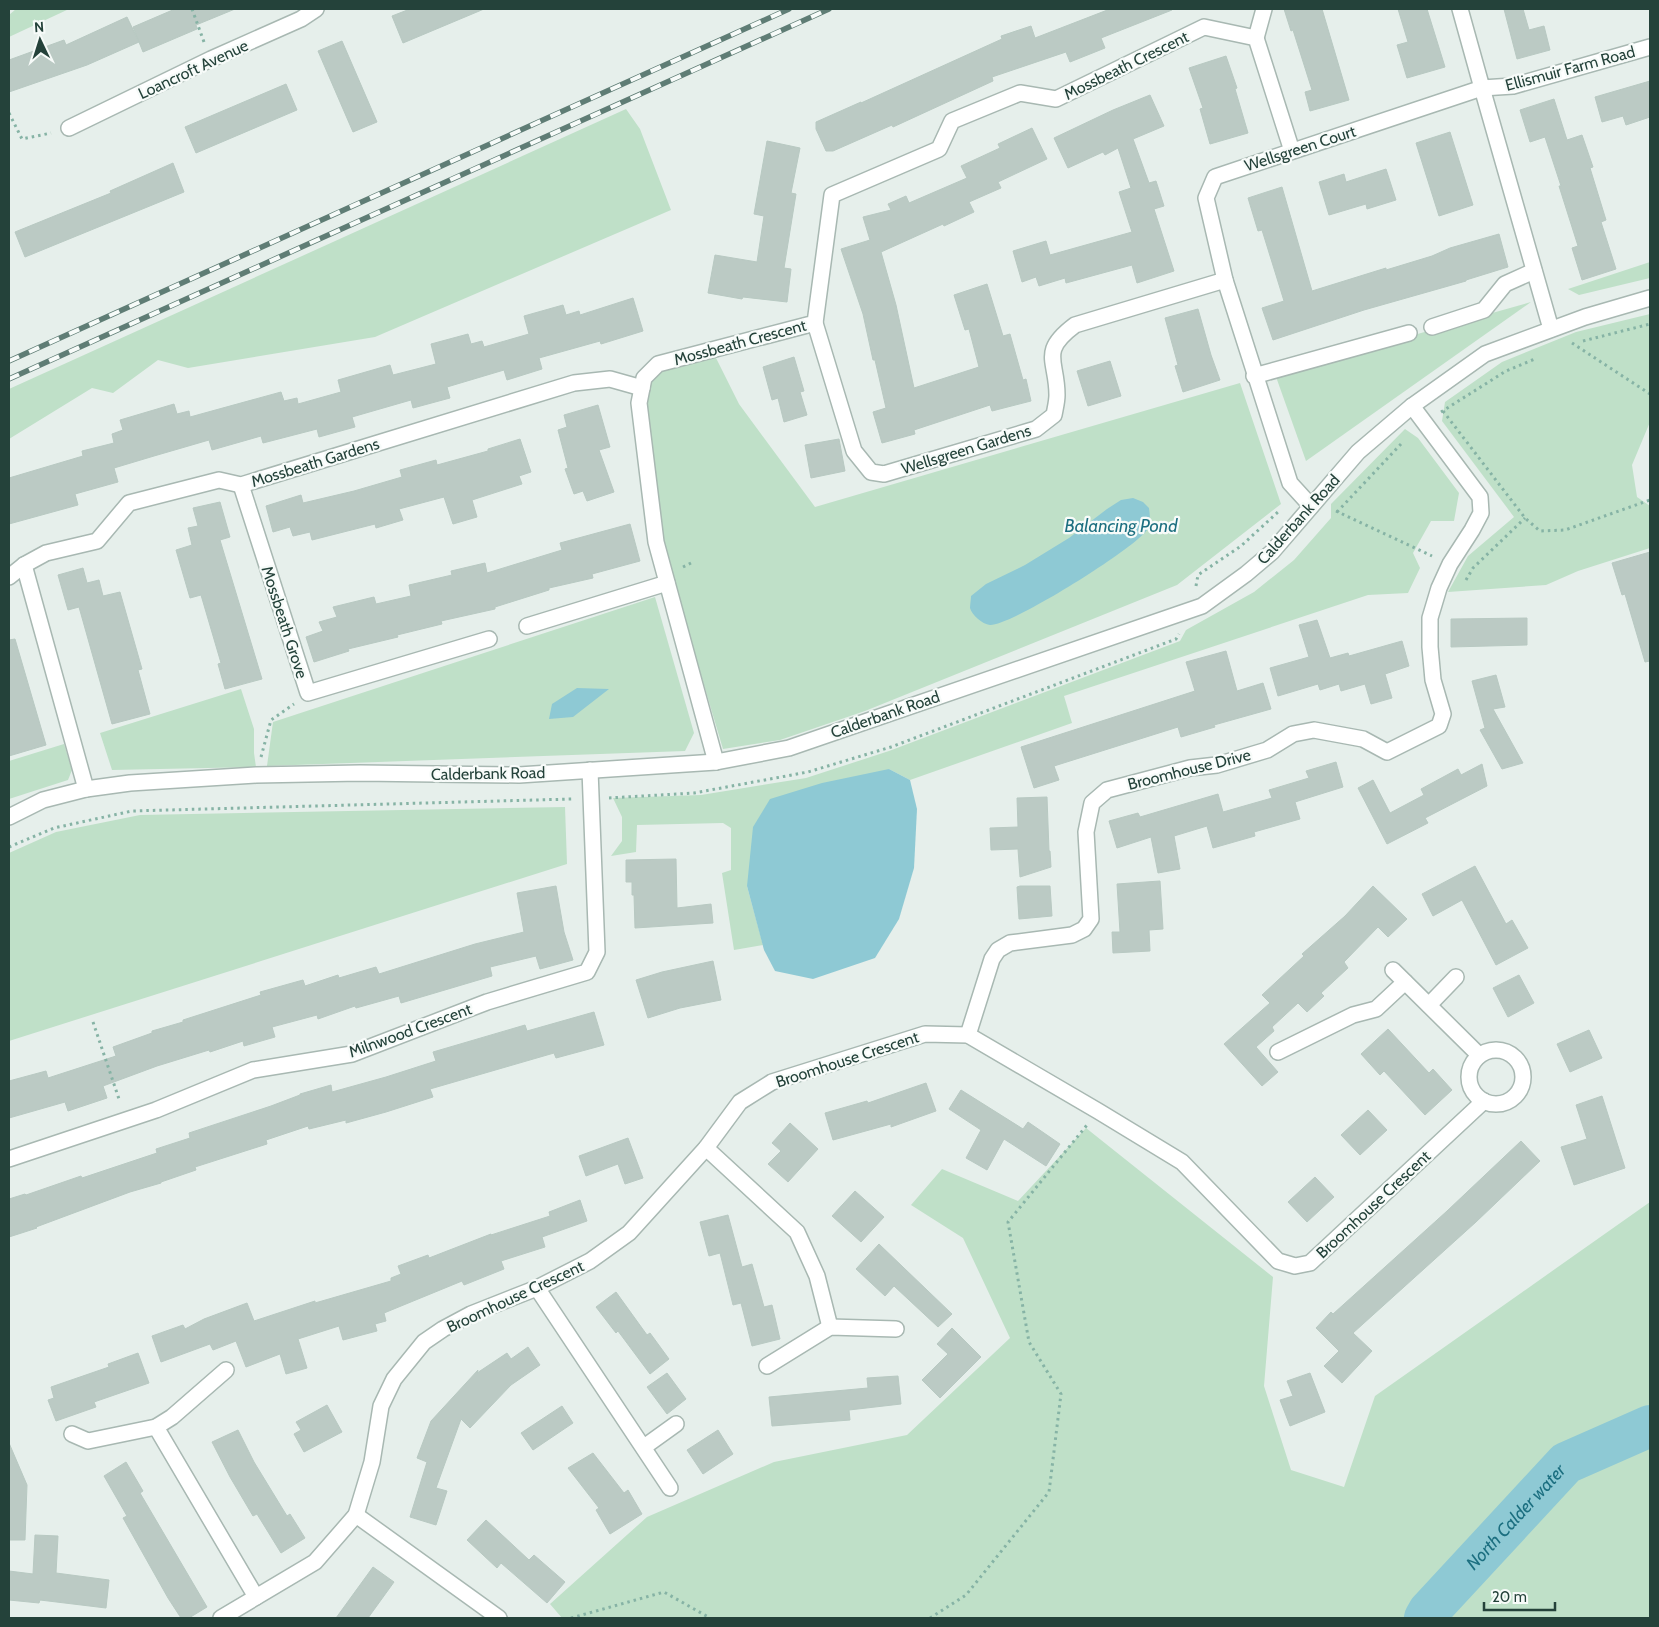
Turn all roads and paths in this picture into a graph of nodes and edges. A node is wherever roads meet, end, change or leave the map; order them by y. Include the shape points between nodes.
1 (192, 9) edge
2 (316, 9) edge
3 (1264, 9) edge
4 (1460, 9) edge
5 (1256, 38) junction
6 (1650, 47) edge
7 (210, 59) junction
8 (1482, 88) junction
9 (9, 113) edge
10 (69, 128) joint
11 (1292, 151) junction
12 (1534, 271) junction
13 (1225, 280) junction
14 (1650, 298) edge
15 (814, 323) junction
16 (1650, 324) edge
17 (1432, 327) dead end
18 (1557, 327) junction
19 (1409, 333) dead end
20 (1572, 343) junction
21 (1538, 357) dead end
22 (1254, 376) junction
23 (642, 388) junction
24 (1650, 394) edge
25 (1412, 406) junction
26 (1443, 411) junction
27 (1425, 422) junction
28 (241, 485) junction
29 (1650, 500) edge
30 (1313, 503) junction
31 (1337, 512) junction
32 (1525, 518) junction
33 (1450, 564) junction
34 (24, 565) junction
35 (9, 577) edge
36 (667, 583) junction
37 (1463, 584) dead end
38 (527, 626) dead end
39 (489, 639) dead end
40 (308, 693) junction
41 (716, 762) junction
42 (590, 770) junction
43 (256, 776) junction
44 (86, 789) junction
45 (9, 817) edge
46 (1393, 970) dead end
47 (1456, 977) dead end
48 (1405, 982) junction
49 (1429, 1006) junction
50 (93, 1022) dead end
51 (968, 1035) junction
52 (1278, 1052) dead end
53 (1479, 1056) junction
54 (1484, 1101) junction
55 (1098, 1111) junction
56 (126, 1120) junction
57 (706, 1148) junction
58 (9, 1159) edge
59 (537, 1288) junction
60 (830, 1327) junction
61 (896, 1329) dead end
62 (767, 1366) dead end
63 (226, 1370) dead end
64 (676, 1424) dead end
65 (156, 1427) junction
66 (72, 1434) dead end
67 (644, 1447) junction
68 (670, 1488) dead end
69 (356, 1514) junction
70 (256, 1597) junction
71 (221, 1618) edge
72 (499, 1618) edge
73 (571, 1618) edge
74 (710, 1618) edge
75 (930, 1618) edge

1 - 7 path
2 - 7 street, Loancroft Avenue via 301,19
3 - 5 street
4 - 8 street, Ellismuir Farm Road
5 - 11 street
5 - 15 street, Mossbeath Crescent via 1204,27 1056,99 1020,93 952,121 939,149 832,196
6 - 8 street, Ellismuir Farm Road via 1513,86
7 - 10 street, Loancroft Avenue
8 - 11 street, Wellsgreen Court
8 - 12 street
9 - 10 path via 22,139
11 - 13 street, Wellsgreen Court via 1214,177 1206,198
12 - 17 street via 1505,284 1484,310
12 - 18 street
13 - 15 street, Wellsgreen Gardens via 1075,325 1060,336 1051,356 1057,396 1054,415 1036,429 884,474 871,472 854,451
13 - 22 street, Wellsgreen Court
14 - 18 street, Calderbank Road
15 - 23 street, Mossbeath Crescent via 658,364 644,378
16 - 20 path
18 - 20 path
18 - 25 street, Calderbank Road via 1485,354
19 - 22 street
20 - 24 path
21 - 26 path via 1506,371
22 - 30 street, Wellsgreen Court via 1290,483
23 - 28 street, Mossbeath Gardens via 610,379 574,383
23 - 36 street, Mossbeath Crescent via 639,402 656,542
25 - 27 street, Broomhouse Drive
25 - 30 street, Calderbank Road via 1358,452
26 - 27 path
26 - 32 path
27 - 31 path
27 - 33 street, Broomhouse Drive via 1480,497 1481,513
28 - 34 street, Mossbeath Gardens via 219,480 129,503 98,541 46,552
28 - 40 street, Mossbeath Grove
29 - 32 path via 1565,530 1540,531
30 - 31 path
30 - 41 street, Calderbank Road via 1272,552 1202,606 788,748
31 - 33 path
32 - 37 path via 1473,568
33 - 51 street, Broomhouse Drive via 1430,618 1433,680 1444,714 1439,726 1387,752 1363,739 1314,730 1293,734 1267,750 1107,790 1092,802 1086,832 1091,919 1084,929 1072,935 1010,943 998,950 992,959
34 - 35 street, Mossbeath Gardens
34 - 44 street
36 - 38 street
36 - 41 street, Mossbeath Crescent
39 - 40 street, Mossbeath Grove
40 - 43 path via 271,720
41 - 42 street, Calderbank Road
42 - 43 street, Calderbank Road via 519,775 360,773
42 - 56 street, Milnwood Crescent via 597,952 588,972 487,1002 352,1054 253,1070
43 - 44 street, Calderbank Road via 130,783
44 - 45 street, Calderbank Road via 43,800
46 - 48 street
47 - 49 street
48 - 49 street
48 - 52 street via 1376,1009 1353,1015
49 - 53 street
50 - 56 path
51 - 55 street, Broomhouse Crescent
51 - 57 street, Broomhouse Crescent via 925,1034 772,1082 740,1102
53 - 54 street via 1473,1062 1469,1080 1471,1088
53 - 54 street via 1496,1050 1504,1051 1512,1055 1522,1069 1521,1086 1510,1100 1493,1104
54 - 55 street, Broomhouse Crescent via 1310,1262 1295,1266 1278,1261 1182,1162
55 - 75 path via 1008,1222 1029,1342 1061,1394 1049,1492 966,1595
56 - 58 street, Milnwood Crescent
57 - 59 street, Broomhouse Crescent via 629,1233 590,1261
57 - 60 street via 797,1232 817,1276
59 - 67 street
59 - 69 street, Broomhouse Crescent via 470,1314 444,1329 424,1342 394,1379 381,1406 372,1462
60 - 61 street
60 - 62 street
63 - 65 street
64 - 67 street
65 - 66 street via 88,1441
65 - 70 street
67 - 68 street
69 - 70 street, Broomhouse Crescent via 315,1562
69 - 72 street
70 - 71 street, Broomhouse Crescent
73 - 74 path via 664,1592

